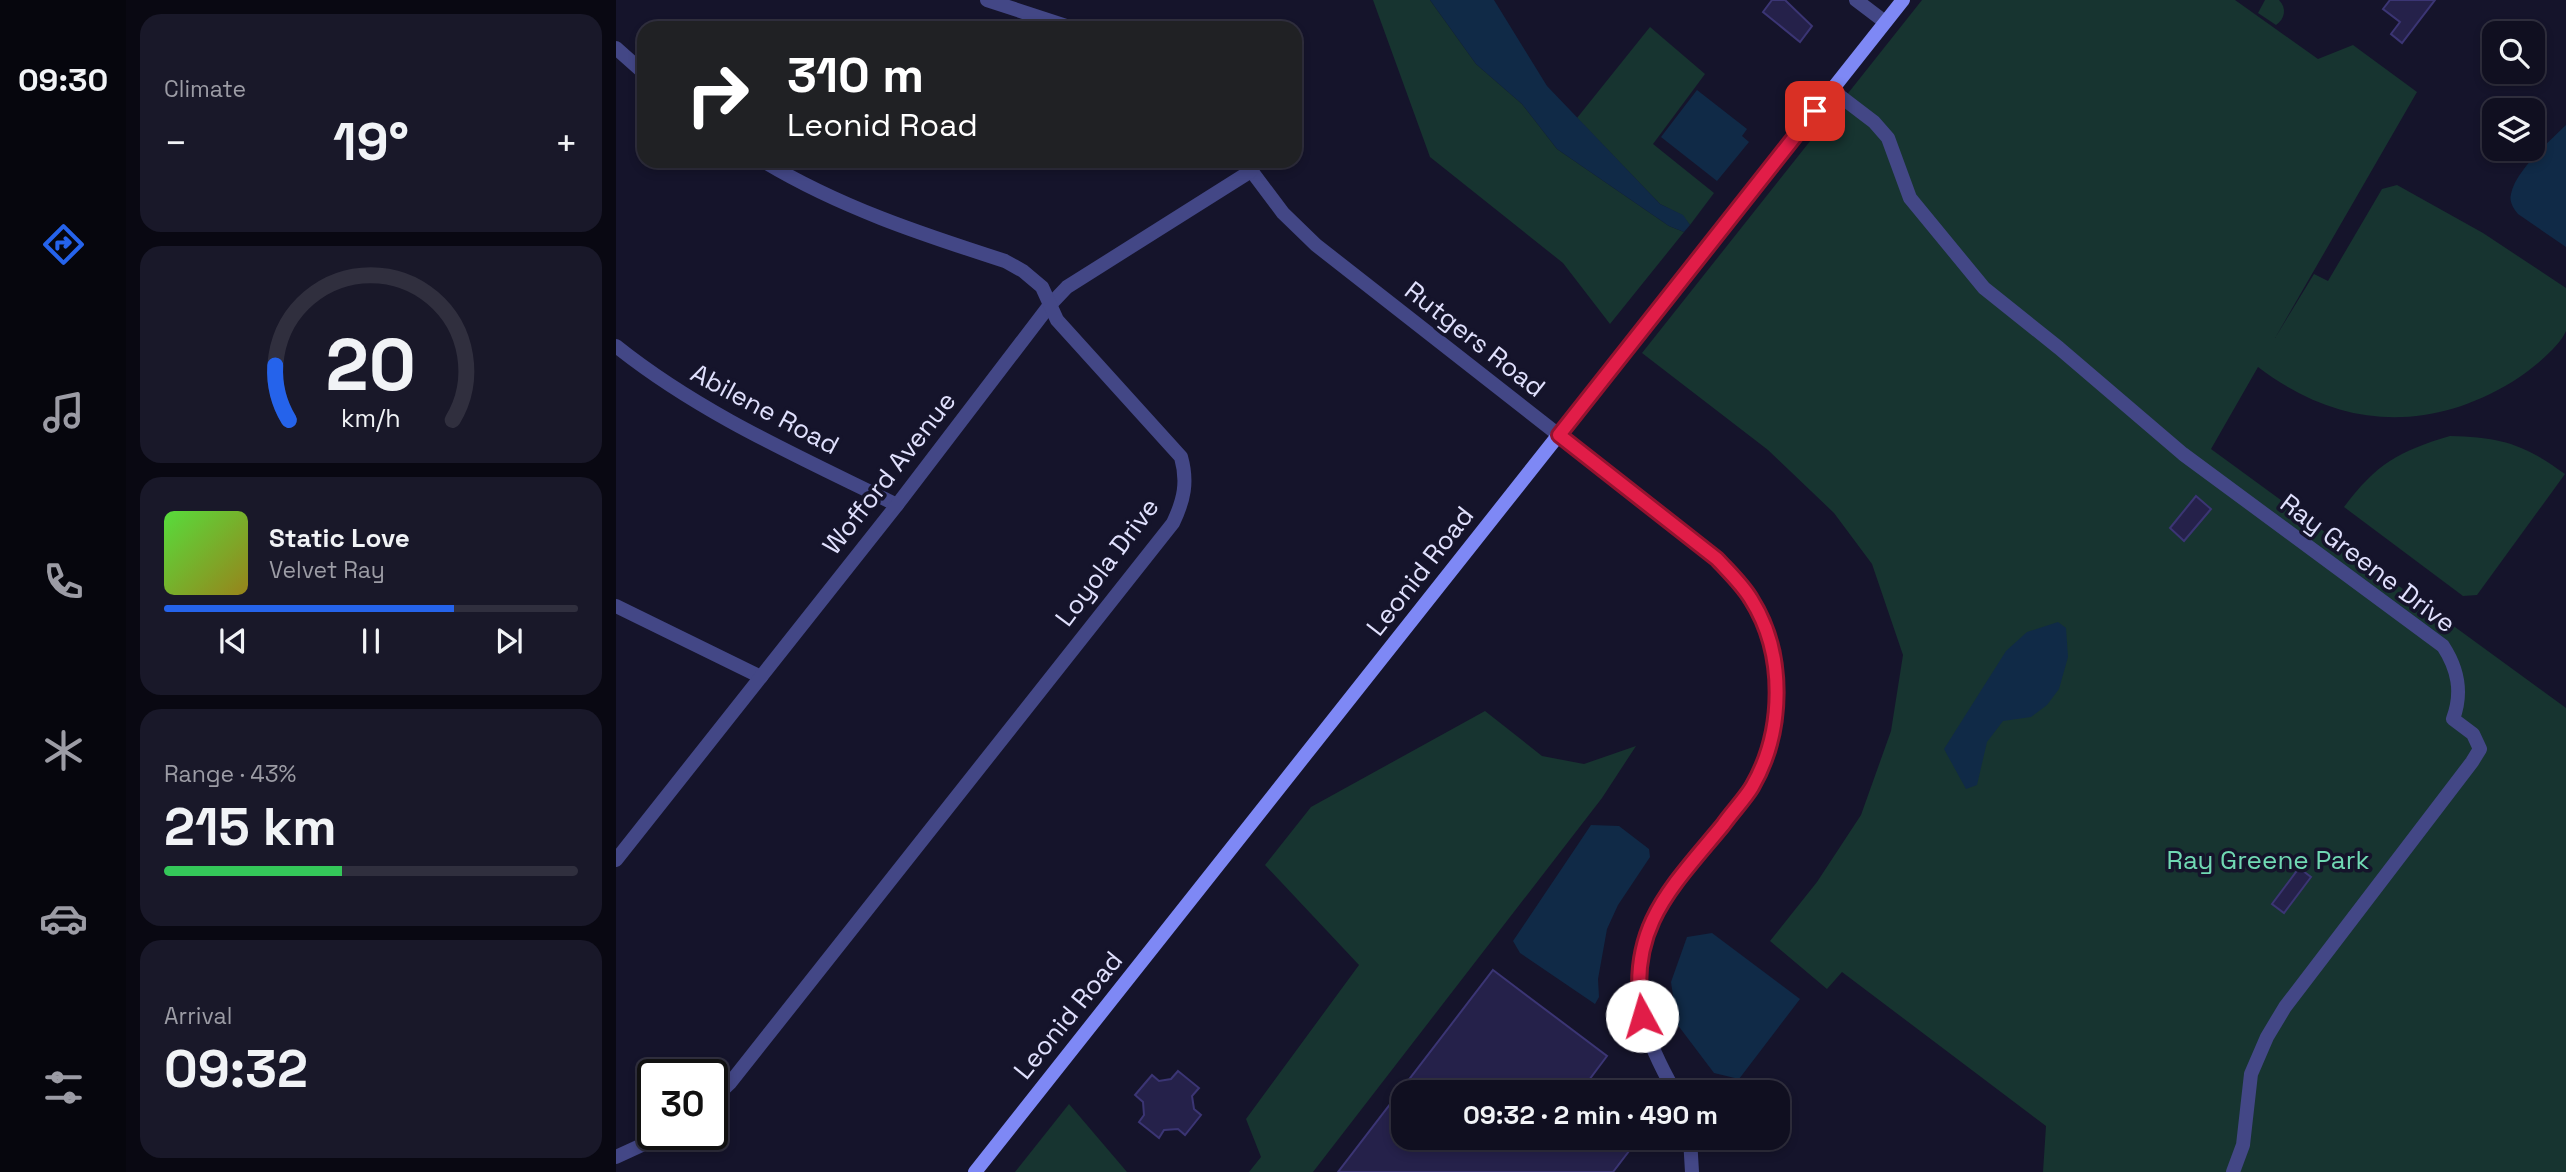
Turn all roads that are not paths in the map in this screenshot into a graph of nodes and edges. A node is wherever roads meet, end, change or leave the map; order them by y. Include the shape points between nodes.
1 (987, 0) edge
2 (1856, 0) edge
3 (1903, 0) edge
4 (1051, 21) edge
5 (1885, 22) junction
6 (616, 48) edge
7 (637, 67) edge
8 (1832, 90) junction
9 (775, 168) edge
10 (1245, 168) edge
11 (1249, 168) edge
12 (1049, 306) junction
13 (616, 346) edge
14 (1559, 435) junction
15 (897, 505) junction
16 (616, 606) edge
17 (761, 677) junction
18 (616, 860) edge
19 (1669, 1080) edge
20 (728, 1085) edge
21 (637, 1147) edge
22 (1691, 1150) edge
23 (616, 1157) edge
24 (975, 1172) edge
25 (1692, 1172) edge
26 (2233, 1172) edge

1 - 4 street
2 - 5 street
3 - 5 street, Leonid Road
5 - 8 street, Leonid Road
6 - 7 street
8 - 14 street, Leonid Road
8 - 26 street, Ray Greene Drive via 1888,138 1910,198 1984,289 2183,454 2443,646 2454,663 2458,704 2453,719 2473,734 2480,749 2267,1037 2251,1074 2243,1146
9 - 12 street, Loyola Drive via 864,213 1014,266 1042,287
10 - 12 street, Wofford Avenue via 1080,277
11 - 14 street, Rutgers Road via 1283,213 1315,244
12 - 15 street, Wofford Avenue
12 - 20 street, Loyola Drive via 1181,457 1185,491 1180,508 1173,523
13 - 15 street, Abilene Road via 712,413
14 - 19 street, Rutgers Road via 1717,559 1753,601 1773,654 1776,711 1762,765 1739,805 1666,894 1644,940 1638,993 1642,1016 1649,1043
14 - 24 street, Leonid Road
15 - 17 street, Wofford Avenue
16 - 17 street
17 - 18 street, Wofford Avenue
21 - 23 street
22 - 25 street

